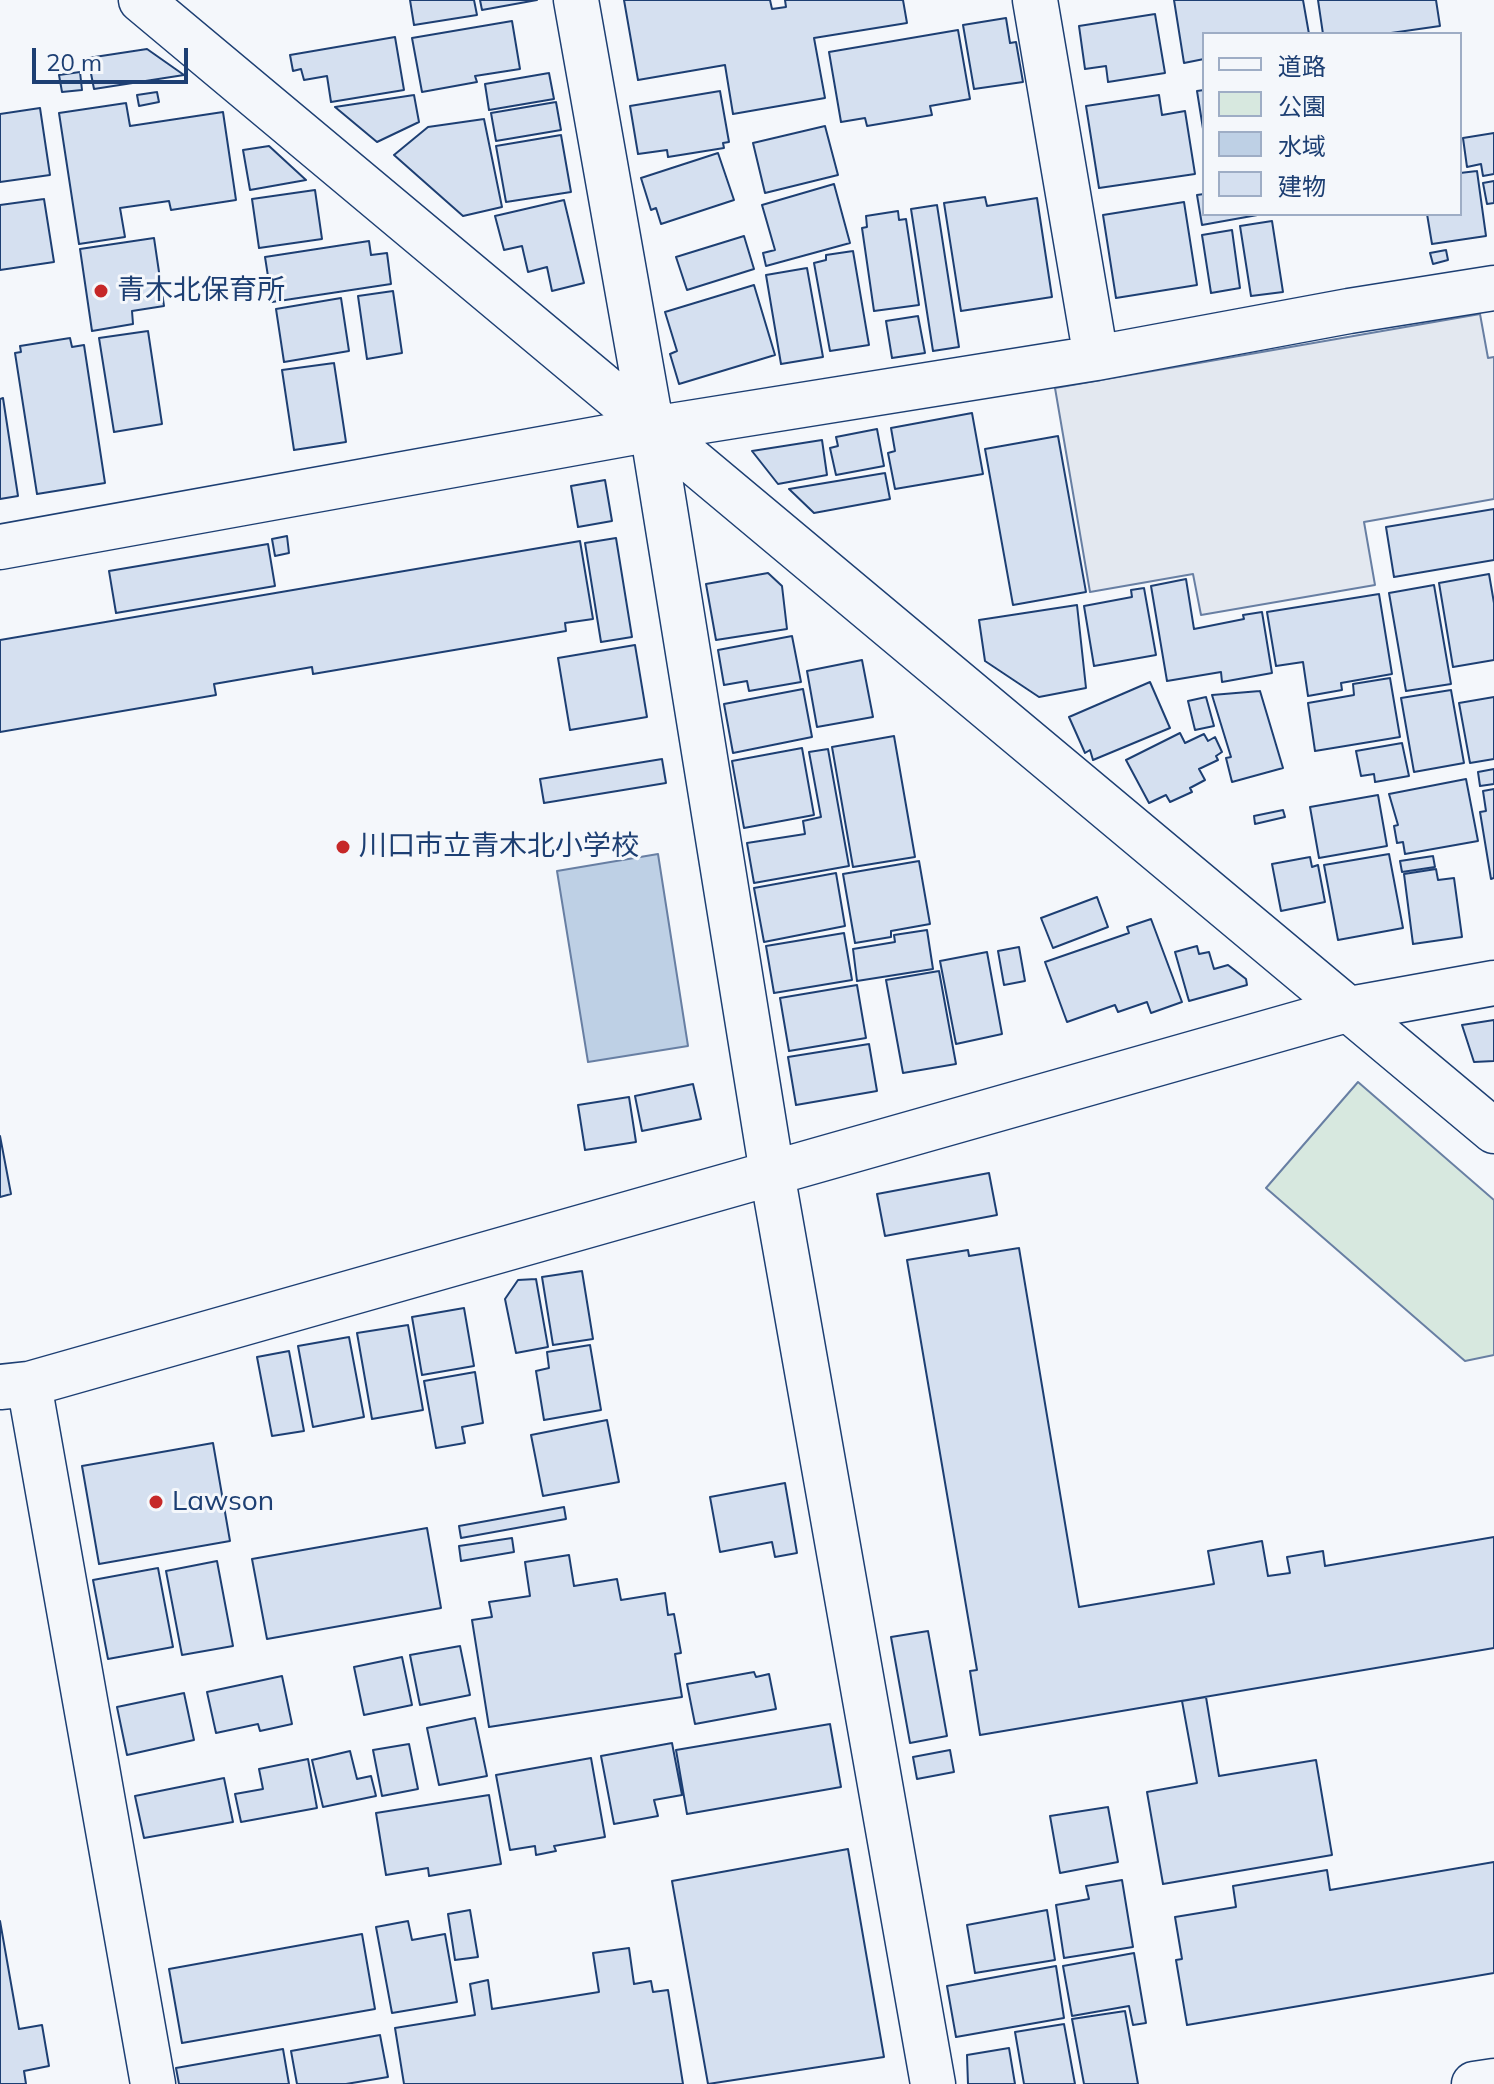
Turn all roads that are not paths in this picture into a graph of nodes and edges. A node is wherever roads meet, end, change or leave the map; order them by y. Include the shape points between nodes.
1 (141, 0) edge
2 (576, 0) edge
3 (1035, 0) edge
4 (1494, 288) edge
5 (1096, 358) junction
6 (652, 429) junction
7 (0, 547) edge
8 (1494, 983) edge
9 (1350, 1009) junction
10 (1494, 1131) edge
11 (772, 1173) junction
12 (14, 1385) edge
13 (1494, 2081) edge
14 (153, 2084) edge
15 (933, 2084) edge
16 (1474, 2084) edge

1 - 6 street
2 - 6 street
3 - 5 street
4 - 5 street
5 - 6 street
6 - 7 street
6 - 9 street
6 - 11 street
8 - 9 street
9 - 10 street
9 - 11 street
11 - 12 street
11 - 15 street
12 - 14 street
13 - 16 street

